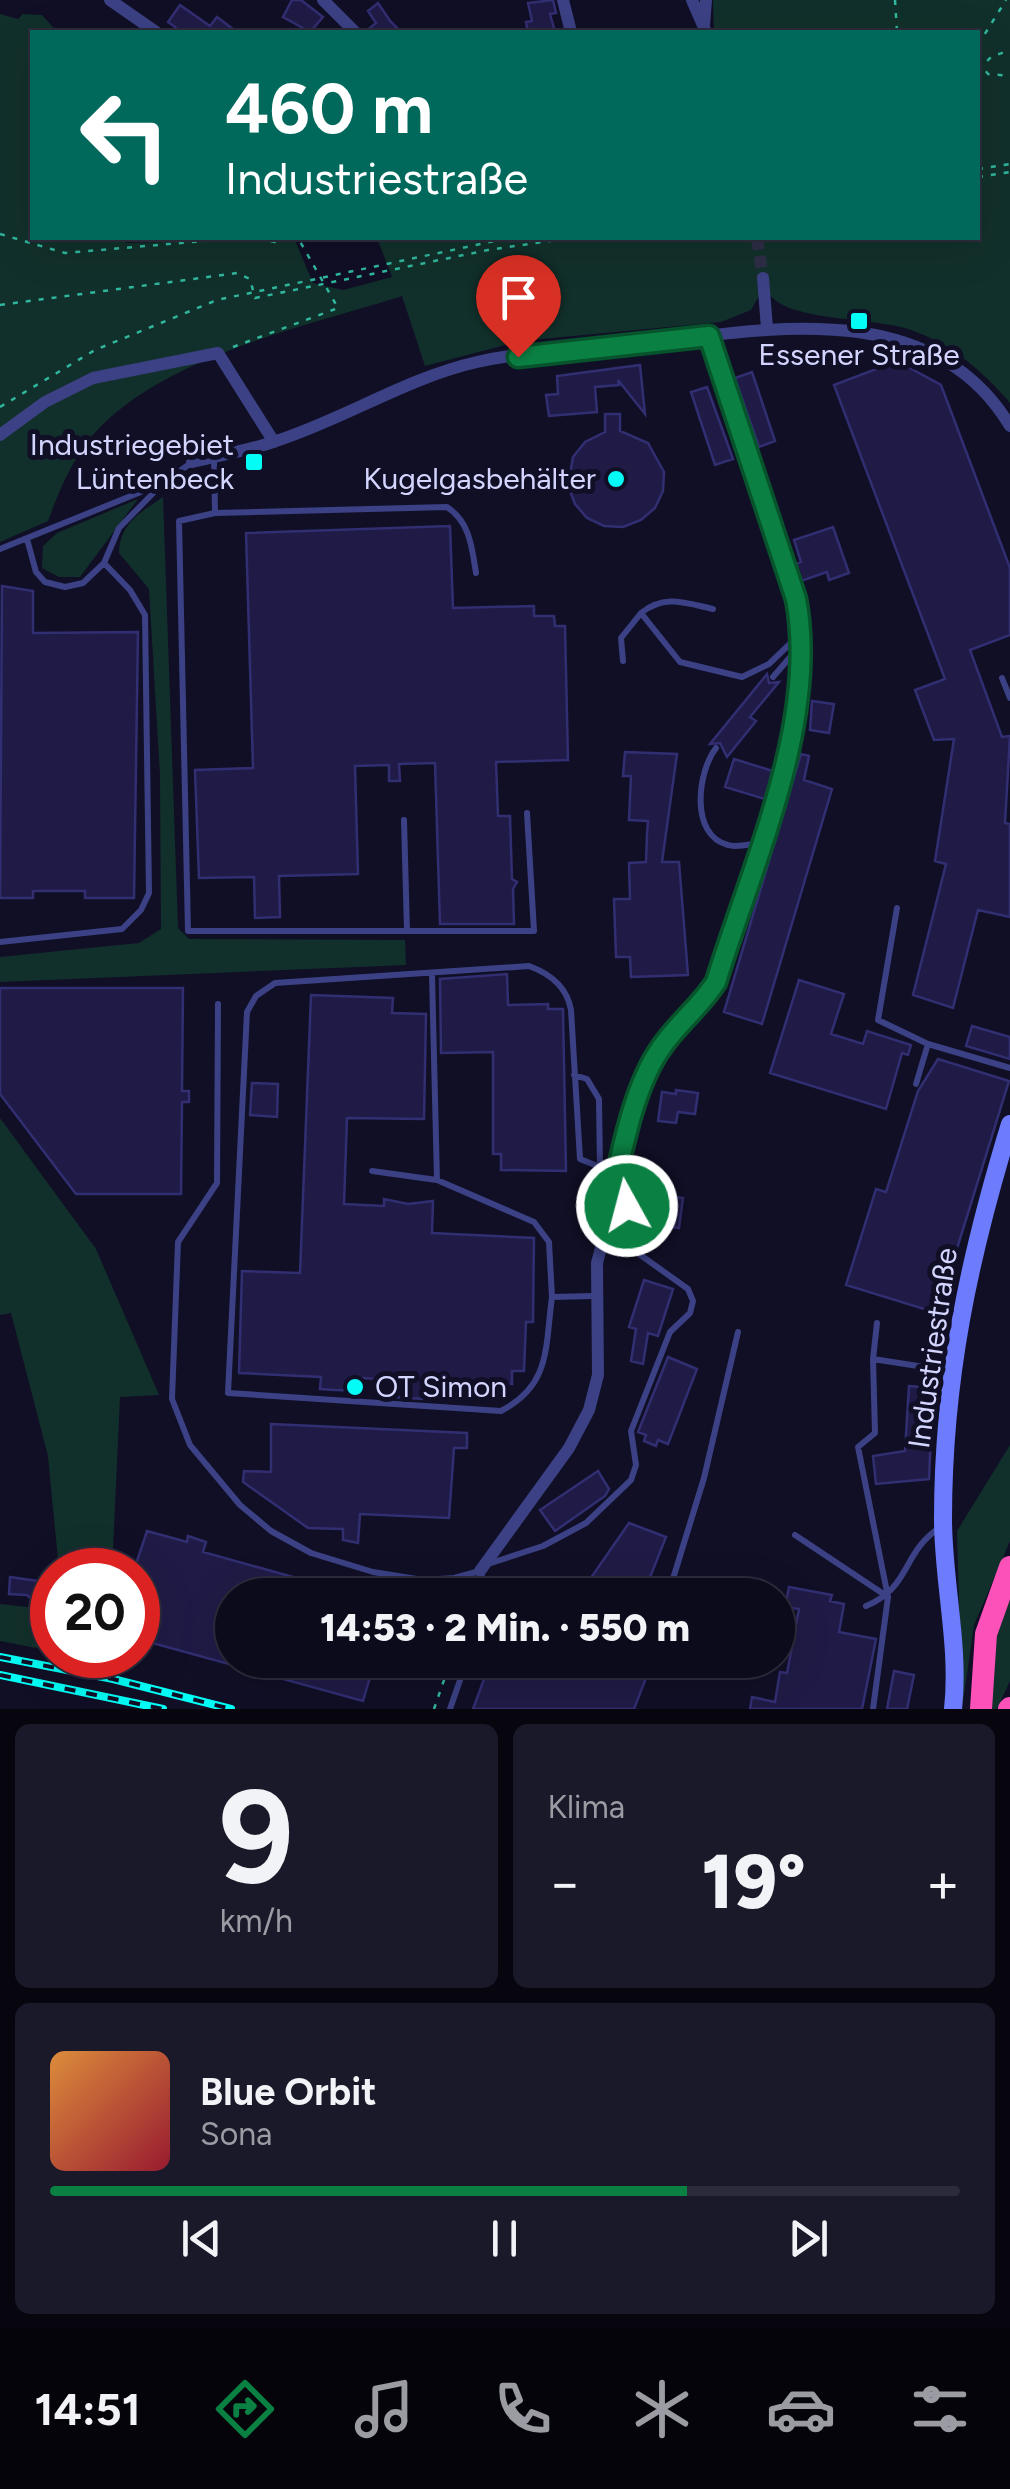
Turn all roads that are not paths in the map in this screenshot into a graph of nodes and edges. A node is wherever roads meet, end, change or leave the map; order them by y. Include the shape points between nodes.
1 (110, 0) edge
2 (324, 0) edge
3 (563, 0) edge
4 (692, 0) edge
5 (706, 0) edge
6 (153, 30) edge
7 (353, 30) edge
8 (570, 30) edge
9 (705, 30) edge
10 (763, 278) tunnel mouth
11 (767, 328) junction
12 (709, 336) junction
13 (1010, 426) edge
14 (0, 435) edge
15 (274, 442) junction
16 (214, 456) junction
17 (192, 462) joint
18 (163, 483) junction
19 (215, 514) junction
20 (27, 540) junction
21 (0, 549) edge
22 (104, 563) junction
23 (476, 573) dead end
24 (712, 609) dead end
25 (641, 613) junction
26 (802, 638) junction
27 (623, 661) dead end
28 (773, 677) dead end
29 (1002, 678) dead end
30 (1010, 698) edge
31 (716, 748) dead end
32 (527, 813) dead end
33 (404, 820) dead end
34 (760, 843) junction
35 (897, 908) dead end
36 (407, 931) junction
37 (0, 942) edge
38 (432, 975) junction
39 (218, 1004) dead end
40 (928, 1044) junction
41 (1010, 1068) edge
42 (574, 1075) junction
43 (916, 1084) dead end
44 (1010, 1124) edge
45 (600, 1169) junction
46 (372, 1171) dead end
47 (616, 1178) junction
48 (437, 1180) junction
49 (594, 1296) junction
50 (552, 1297) junction
51 (877, 1322) dead end
52 (738, 1332) dead end
53 (873, 1359) junction
54 (951, 1371) junction
55 (943, 1525) junction
56 (795, 1535) dead end
57 (1010, 1567) edge
58 (482, 1568) junction
59 (485, 1578) edge
60 (673, 1578) edge
61 (888, 1597) junction
62 (866, 1606) dead end
63 (461, 1678) edge
64 (450, 1709) edge
65 (873, 1709) edge
66 (953, 1709) edge
67 (981, 1709) edge

1 - 6 street
2 - 7 street
3 - 8 street
4 - 9 street
5 - 9 street
10 - 11 street
11 - 12 street
11 - 13 street via 873,332 915,345 963,372
12 - 15 street via 479,361
12 - 26 street via 796,599
14 - 15 street via 44,402 93,378 218,353
15 - 16 street
16 - 17 street
16 - 19 lane
17 - 18 lane
18 - 20 lane
18 - 22 lane via 119,528
19 - 23 lane via 447,507 470,538
19 - 36 lane via 179,521 188,931
20 - 21 lane
20 - 22 lane via 45,582 83,584
22 - 37 lane via 146,615 149,893 122,929
24 - 25 lane via 668,600
25 - 26 lane via 680,662 742,677
25 - 27 lane via 621,638
26 - 28 lane
26 - 34 street via 795,729
29 - 30 lane
31 - 34 lane via 706,760 700,808 713,836 728,846
32 - 36 lane via 534,931
33 - 36 lane
34 - 47 street via 716,982 649,1066
35 - 40 lane via 878,1020
38 - 42 lane via 530,966 543,971 569,998
38 - 48 lane
38 - 50 lane via 275,984 247,1012 228,1394 501,1411 527,1398 541,1374
39 - 58 lane via 218,1182 178,1242 172,1398 190,1445 271,1531 311,1554 424,1580
40 - 41 lane
40 - 43 lane
42 - 45 lane via 580,1158
42 - 45 lane via 587,1079 599,1099
44 - 54 street, Industriestraße via 971,1256
45 - 47 lane
46 - 48 lane
47 - 49 street
47 - 58 lane via 639,1254 688,1289 690,1312 670,1332 630,1430 636,1464 631,1480 586,1522
48 - 50 lane via 534,1222 549,1242
49 - 50 lane
49 - 58 street via 599,1350 589,1410
51 - 53 lane
52 - 60 lane
53 - 54 lane
53 - 61 lane via 875,1432 858,1447
54 - 55 street, Industriestraße
55 - 61 lane via 917,1546
55 - 66 street, Industriestraße
56 - 61 lane
57 - 67 highway via 982,1654
58 - 59 lane
61 - 62 lane
61 - 65 lane
63 - 64 lane

